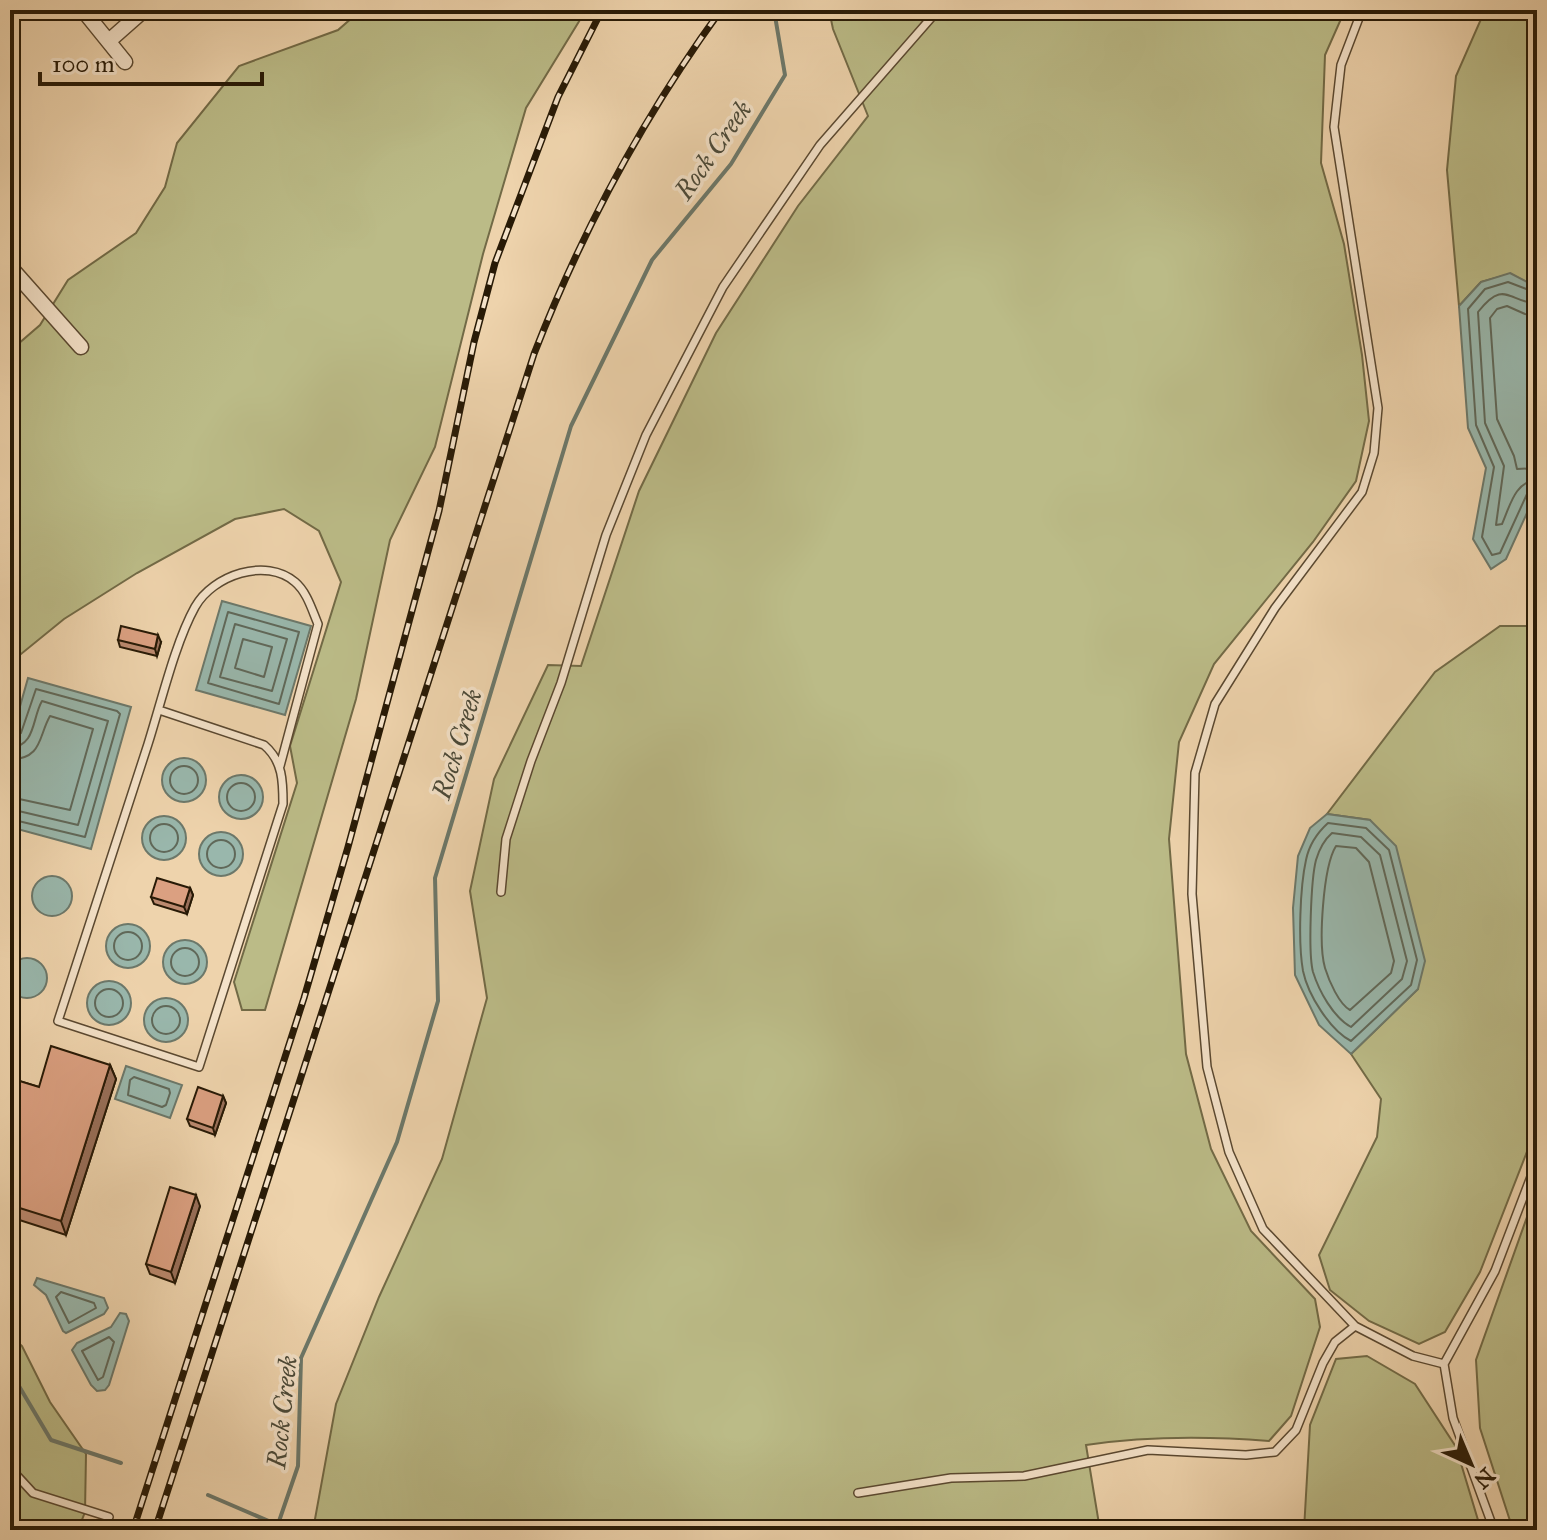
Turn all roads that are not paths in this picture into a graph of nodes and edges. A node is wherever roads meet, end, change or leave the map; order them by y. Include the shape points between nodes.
1 (83, 10) edge
2 (144, 10) edge
3 (938, 10) edge
4 (1362, 10) edge
5 (110, 40) junction
6 (125, 62) dead end
7 (10, 267) edge
8 (81, 347) dead end
9 (159, 710) junction
10 (280, 766) junction
11 (501, 892) dead end
12 (1537, 1161) edge
13 (1355, 1326) junction
14 (1444, 1364) junction
15 (10, 1468) edge
16 (858, 1493) dead end
17 (109, 1517) dead end
18 (1494, 1530) edge

1 - 5 street
2 - 5 street
3 - 11 lane via 820,145 732,274 646,435 606,535 506,839
4 - 13 lane via 1341,65 1334,127 1378,408 1374,453 1362,492 1275,608 1215,704 1195,773 1192,894 1207,1067 1229,1152 1263,1229
5 - 6 street
7 - 8 street
9 - 10 lane via 264,745
9 - 10 lane via 196,604 213,587 239,573 267,569 295,581 318,624
9 - 10 lane via 58,1021 199,1067 283,804
12 - 14 lane via 1495,1271
13 - 14 lane via 1413,1356
13 - 16 lane via 1335,1342 1296,1430 1275,1452 1148,1450 1024,1476 951,1478
14 - 18 lane via 1453,1418
15 - 17 lane via 33,1493

